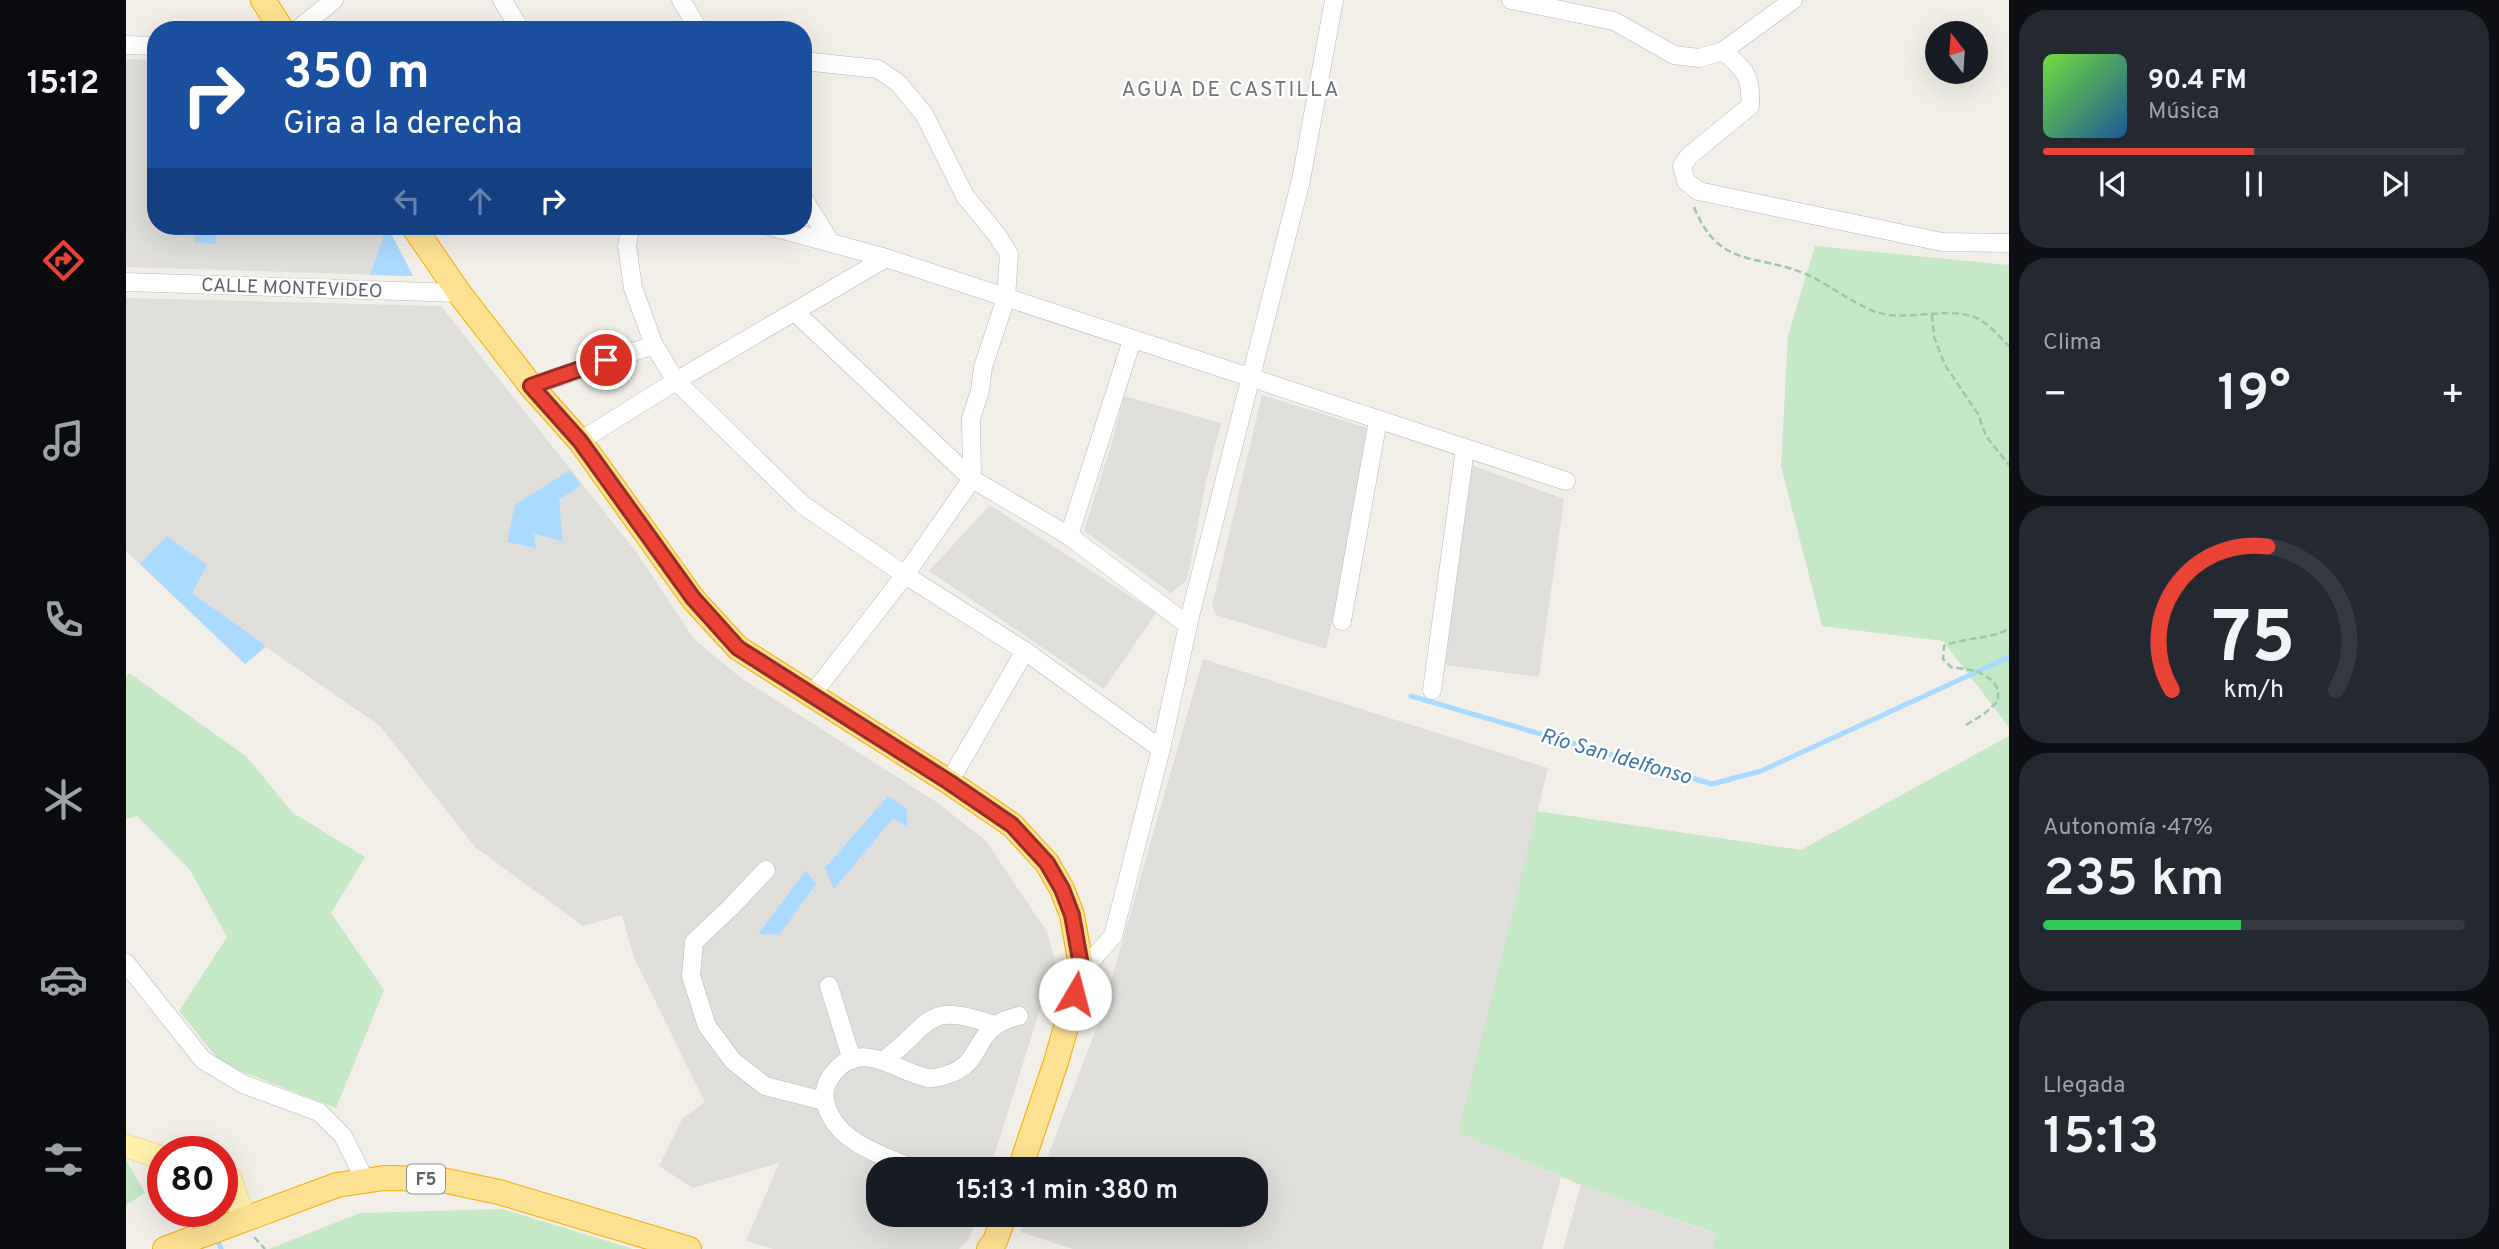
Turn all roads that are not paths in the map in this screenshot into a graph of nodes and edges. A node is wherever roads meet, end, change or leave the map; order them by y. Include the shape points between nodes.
1 (263, 0) edge
2 (334, 0) edge
3 (502, 0) edge
4 (681, 0) edge
5 (1334, 0) edge
6 (1511, 0) edge
7 (1793, 0) edge
8 (276, 21) edge
9 (308, 21) edge
10 (515, 21) edge
11 (694, 21) edge
12 (126, 45) edge
13 (147, 46) edge
14 (1723, 51) junction
15 (812, 62) edge
16 (812, 212) edge
17 (420, 235) edge
18 (629, 235) edge
19 (802, 235) edge
20 (831, 243) junction
21 (2009, 243) edge
22 (886, 258) junction
23 (126, 282) edge
24 (459, 293) junction
25 (1006, 298) junction
26 (796, 312) junction
27 (1132, 340) junction
28 (654, 345) junction
29 (1251, 379) junction
30 (676, 381) junction
31 (531, 386) junction
32 (1378, 420) junction
33 (580, 441) junction
34 (1465, 449) junction
35 (972, 479) junction
36 (1566, 481) dead end
37 (1069, 536) junction
38 (905, 575) junction
39 (1342, 621) dead end
40 (1188, 625) junction
41 (1025, 651) junction
42 (1432, 690) dead end
43 (811, 696) junction
44 (1161, 749) junction
45 (949, 782) junction
46 (766, 870) dead end
47 (1082, 971) junction
48 (129, 975) edge
49 (829, 986) dead end
50 (1019, 1016) dead end
51 (994, 1025) junction
52 (852, 1060) junction
53 (884, 1060) junction
54 (824, 1101) junction
55 (126, 1146) edge
56 (147, 1153) edge
57 (887, 1157) edge
58 (1024, 1157) edge
59 (365, 1180) junction
60 (238, 1201) edge
61 (244, 1219) junction
62 (1000, 1227) edge
63 (204, 1242) edge
64 (165, 1249) edge
65 (689, 1249) edge
66 (989, 1249) edge

1 - 8 highway
2 - 9 street
3 - 10 street
4 - 11 street
5 - 29 street via 1301,180
6 - 14 street via 1614,21 1674,55 1699,58
7 - 14 street
12 - 13 street
14 - 21 street via 1742,66 1751,87 1750,106 1682,166 1686,180 1698,191 1941,242
15 - 25 street via 878,69 909,93 925,114 965,196 1009,254
16 - 20 street
17 - 24 highway
18 - 28 street via 633,288
19 - 20 street
20 - 22 street
22 - 25 street
22 - 26 street
23 - 24 street, CALLE MONTEVIDEO
24 - 31 highway
25 - 27 street
25 - 35 street via 971,418
26 - 30 street
26 - 35 street
27 - 29 street
27 - 37 street
28 - 30 street
28 - 31 street
29 - 32 street
29 - 40 street
30 - 33 street
30 - 38 street via 803,505
31 - 33 highway
32 - 34 street
32 - 39 street
33 - 43 highway via 693,598 738,648
34 - 36 street
34 - 42 street
35 - 37 street
35 - 38 street
37 - 40 street
38 - 41 street
38 - 43 street
40 - 44 street
41 - 44 street
41 - 45 street
43 - 45 highway
44 - 47 street via 1114,936
45 - 47 highway via 1012,825 1047,863 1072,915
46 - 54 street via 694,942 691,976 707,1026 733,1061 765,1086
47 - 58 highway
48 - 59 street via 203,1060 243,1084 319,1112 343,1136
49 - 52 street
50 - 51 street
51 - 53 street via 951,1013 931,1017
51 - 53 street via 970,1062 952,1073 930,1079
52 - 53 street
52 - 54 street via 841,1063 826,1083
54 - 57 street via 838,1129
55 - 56 main road
59 - 61 highway, F5 via 337,1185
59 - 65 highway, F5 via 437,1179 499,1192
60 - 61 main road
61 - 63 highway, F5
62 - 66 highway
63 - 64 highway, F5

